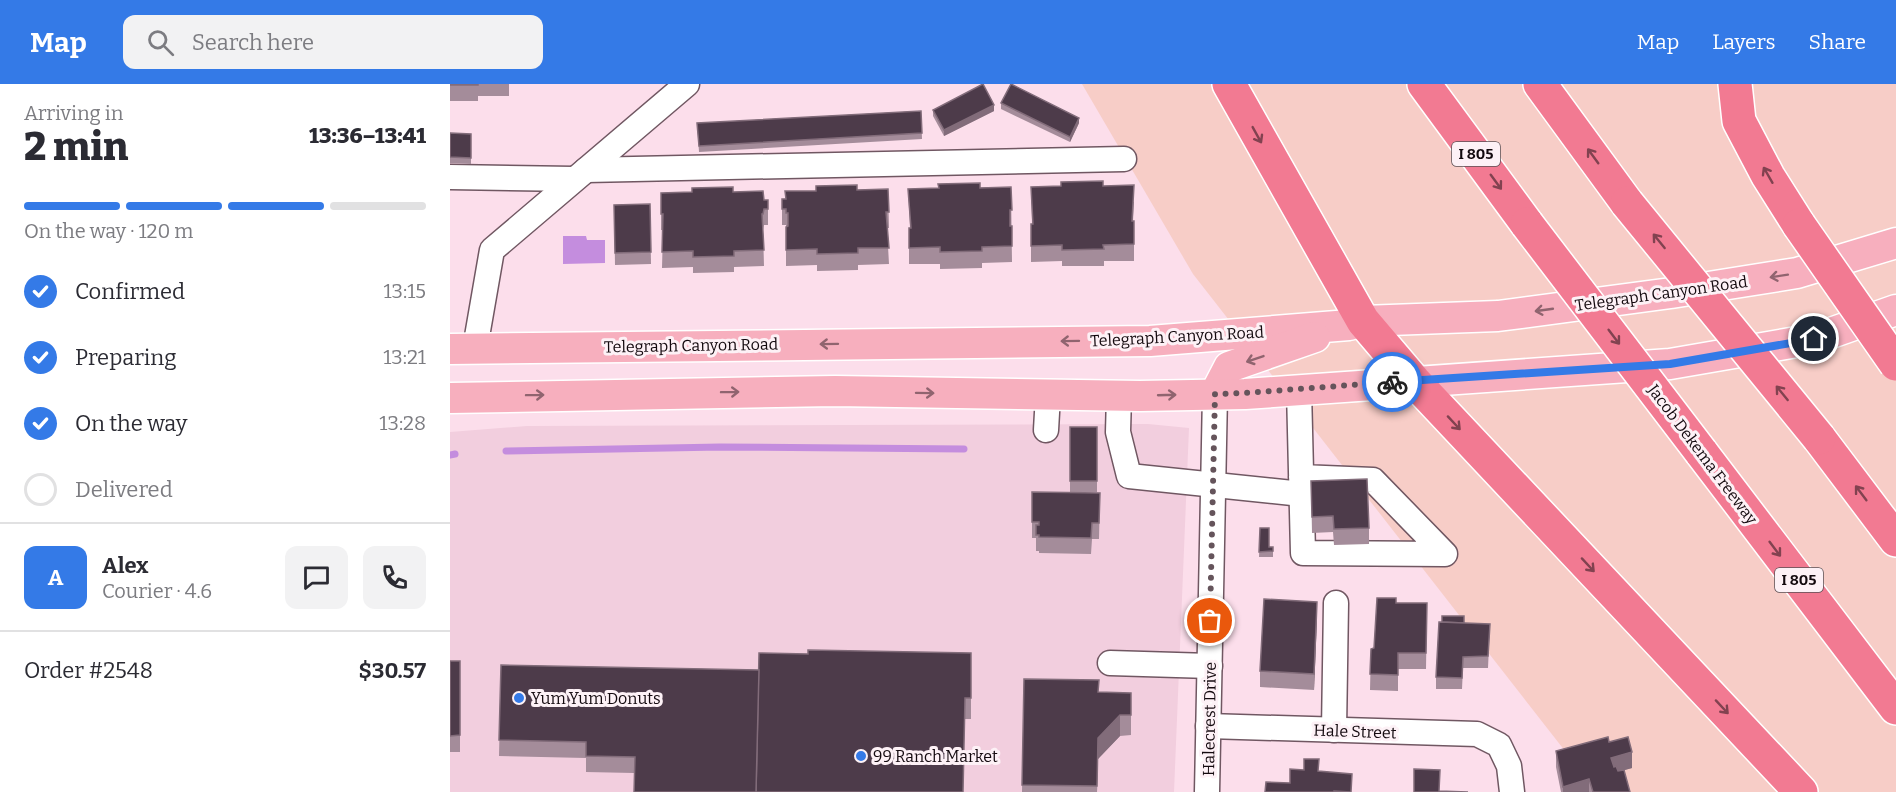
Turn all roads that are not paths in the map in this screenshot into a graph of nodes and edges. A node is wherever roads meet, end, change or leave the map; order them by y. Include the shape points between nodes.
1 (687, 84) edge
2 (1228, 84) edge
3 (1424, 84) edge
4 (1540, 84) edge
5 (1736, 84) edge
6 (1124, 159) dead end
7 (580, 174) junction
8 (450, 177) edge
9 (1896, 243) edge
10 (1896, 310) edge
11 (1356, 323) junction
12 (463, 349) edge
13 (1896, 364) edge
14 (1414, 381) junction
15 (1299, 390) junction
16 (1048, 394) junction
17 (1215, 394) junction
18 (1119, 396) junction
19 (450, 398) edge
20 (1046, 430) dead end
21 (1212, 484) junction
22 (1301, 486) junction
23 (1896, 540) edge
24 (1336, 603) dead end
25 (1110, 663) dead end
26 (1210, 666) junction
27 (1896, 708) edge
28 (1208, 726) junction
29 (1334, 730) junction
30 (1208, 792) edge
31 (1512, 792) edge
32 (1802, 792) edge

1 - 7 street
2 -> 11 highway
3 -> 27 highway, Jacob Dekema Freeway / I 805, bridge
23 -> 4 highway, bridge via 1819,438 1627,203
13 -> 5 highway, bridge via 1768,176 1739,121
6 - 7 street
7 - 8 street
7 - 12 street via 492,250
9 -> 11 main road, Telegraph Canyon Road via 1797,273 1671,293 1497,316
10 - 14 main road via 1814,339 1670,364
11 -> 12 main road, Telegraph Canyon Road via 1150,340
11 - 14 highway
11 -> 17 main road via 1228,367
14 - 15 main road
14 -> 32 highway
15 - 17 main road
15 - 22 street
16 - 18 main road
19 -> 16 main road via 835,391
16 - 20 street
18 -> 17 main road
17 - 21 street, Halecrest Drive
18 - 21 street via 1118,432 1129,476
21 - 22 street
21 - 26 street, Halecrest Drive
22 - 22 street via 1303,554 1444,554 1373,480
24 - 29 street
25 - 26 street
26 - 28 street, Halecrest Drive
28 - 29 street, Hale Street
28 - 30 street, Halecrest Drive
29 - 31 street, Hale Street via 1477,734 1498,745 1509,766

